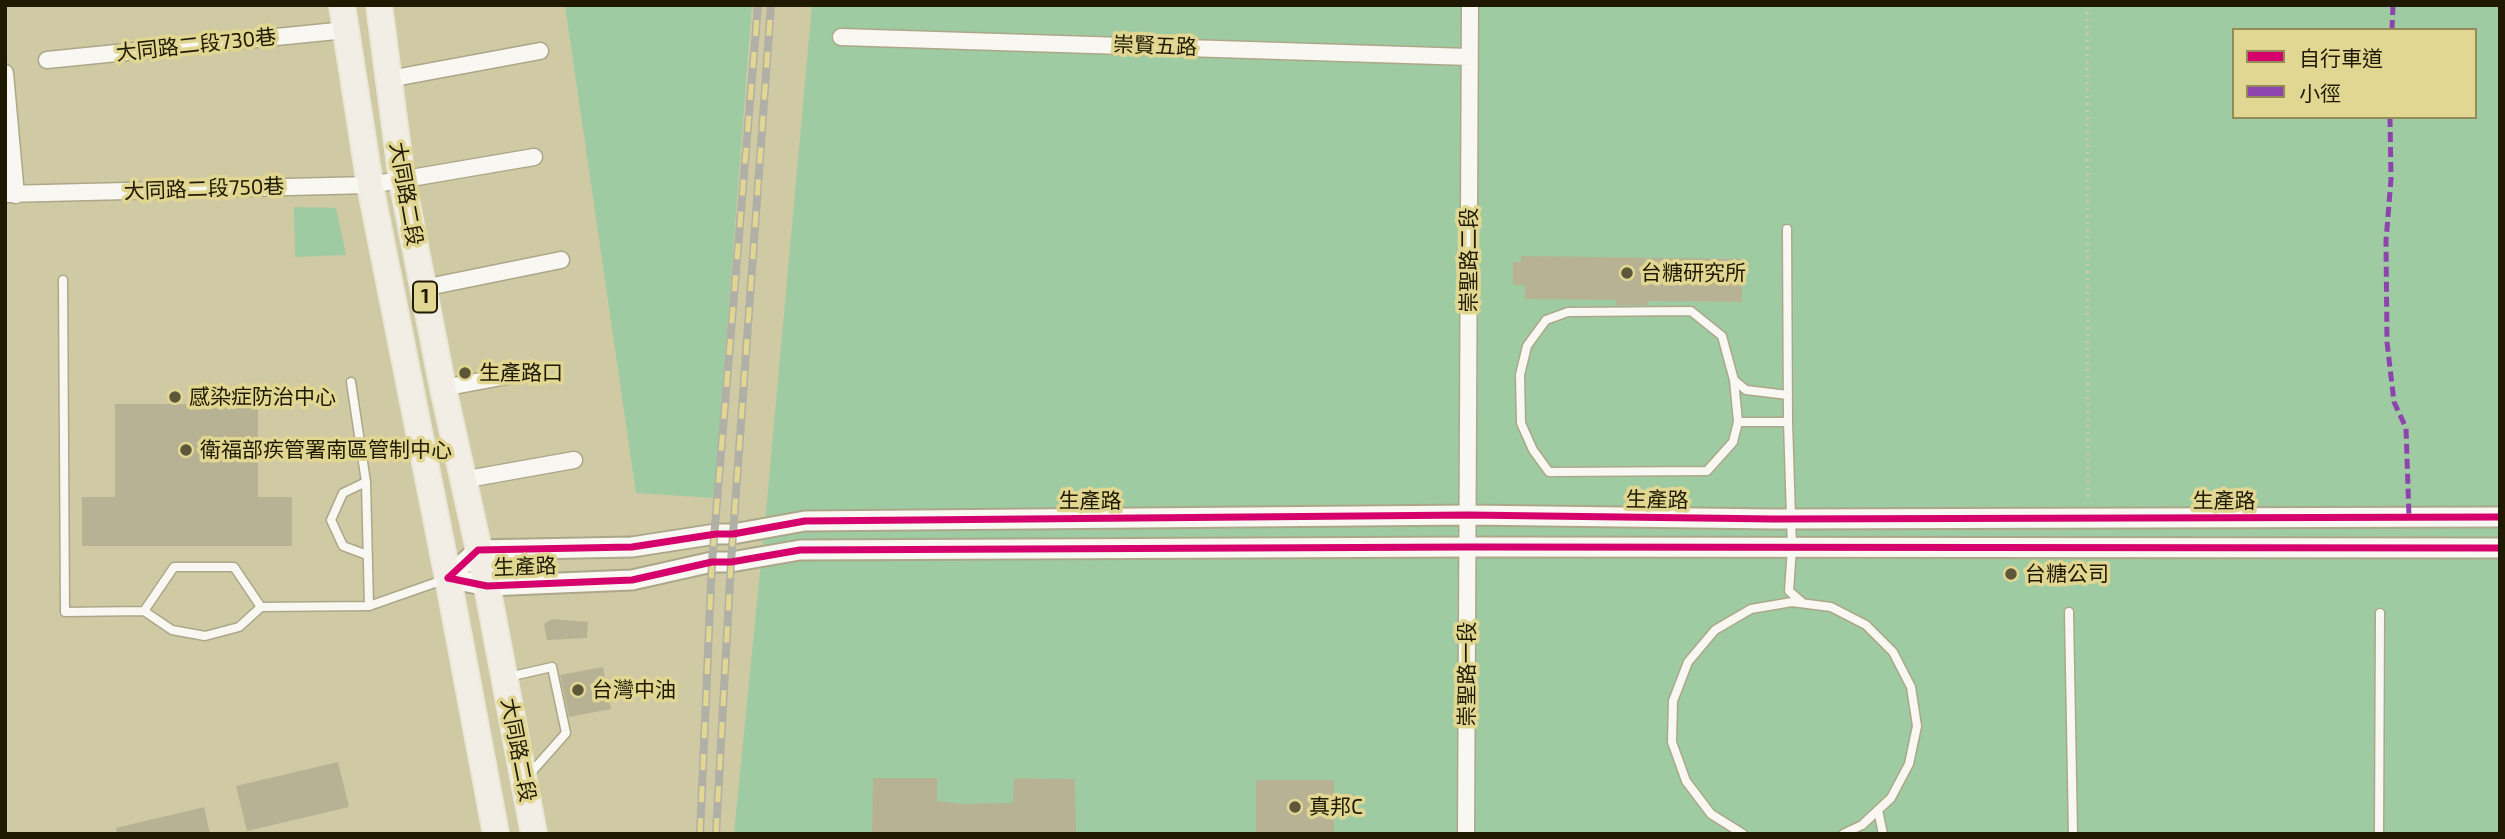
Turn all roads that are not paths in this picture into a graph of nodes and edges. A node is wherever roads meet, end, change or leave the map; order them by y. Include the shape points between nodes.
1 (379, 5) edge
2 (1470, 5) edge
3 (344, 17) edge
4 (841, 37) dead end
5 (540, 51) dead end
6 (1469, 57) junction
7 (47, 60) dead end
8 (5, 74) edge
9 (389, 79) junction
10 (534, 157) dead end
11 (402, 180) junction
12 (370, 185) junction
13 (11, 194) edge
14 (1787, 229) dead end
15 (561, 260) dead end
16 (63, 280) dead end
17 (423, 288) junction
18 (512, 375) dead end
19 (1734, 380) junction
20 (351, 382) dead end
21 (443, 388) junction
22 (1788, 395) junction
23 (1738, 422) junction
24 (1788, 422) junction
25 (574, 460) dead end
26 (462, 480) junction
27 (366, 482) junction
28 (1468, 515) junction
29 (2500, 517) edge
30 (1791, 519) junction
31 (1468, 547) junction
32 (1792, 548) junction
33 (2500, 548) edge
34 (478, 550) junction
35 (368, 555) junction
36 (448, 578) junction
37 (487, 586) junction
38 (1802, 603) junction
39 (369, 606) junction
40 (261, 607) junction
41 (145, 611) junction
42 (2069, 612) dead end
43 (2380, 613) dead end
44 (504, 678) junction
45 (524, 780) junction
46 (1878, 810) junction
47 (496, 834) edge
48 (534, 834) edge
49 (1466, 834) edge
50 (1743, 834) edge
51 (1843, 834) edge
52 (1883, 834) edge
53 (2073, 834) edge
54 (2379, 834) edge

1 - 9 main road, 大同路二段 / 1
2 - 6 street, 崇聖路二段
3 - 7 street, 大同路二段730巷
3 - 12 main road, 大同路二段 / 1
4 - 6 street, 崇賢五路
5 - 9 street
6 - 28 street, 崇聖路二段
8 - 13 street
9 - 11 main road, 大同路二段 / 1
10 - 11 street, 大同路二段750巷
11 - 12 street, 大同路二段750巷
11 - 17 main road, 大同路二段 / 1
12 - 13 street, 大同路二段750巷
12 - 36 main road, 大同路二段 / 1
14 - 22 lane
15 - 17 street
16 - 41 lane via 65,612
17 - 21 main road, 大同路二段 / 1
18 - 21 street
19 - 22 lane via 1746,390
19 - 23 lane
19 - 23 lane via 1722,336 1691,311 1568,312 1546,320 1527,346 1520,375 1521,423 1532,450 1549,472 1707,471 1733,442
20 - 27 lane
21 - 26 main road, 大同路二段 / 1
22 - 24 lane
23 - 24 lane
24 - 30 lane
25 - 26 street
26 - 34 main road, 大同路二段 / 1
27 - 35 lane
27 - 35 lane via 343,493 331,520 343,546
28 - 30 street, 生產路
28 - 31 street, 崇聖路一段
28 - 34 street, 生產路 via 805,521 632,547
29 - 30 street, 生產路
30 - 32 lane
31 - 32 street, 生產路
31 - 37 street, 生產路 via 800,550 712,562 632,580
31 - 49 street, 崇聖路一段
32 - 33 street, 生產路
32 - 38 lane via 1789,591
34 - 36 street, 生產路
34 - 37 main road, 大同路二段 / 1
35 - 39 lane
36 - 37 street, 生產路
36 - 39 lane
36 - 47 main road, 大同路二段 / 1
37 - 44 main road, 大同路二段 / 1
38 - 46 lane via 1830,607 1866,625 1893,652 1911,687 1916,726 1909,764 1891,798
38 - 50 lane via 1751,609 1715,630 1688,662 1673,701 1672,742 1686,781 1712,814
39 - 40 lane
40 - 41 lane via 239,627 205,636 172,630
40 - 41 lane via 233,567 174,567
42 - 53 lane
43 - 54 lane
44 - 45 main road, 大同路二段 / 1
44 - 45 lane via 552,667 566,733
45 - 48 main road, 大同路二段 / 1
46 - 51 lane
46 - 52 lane

